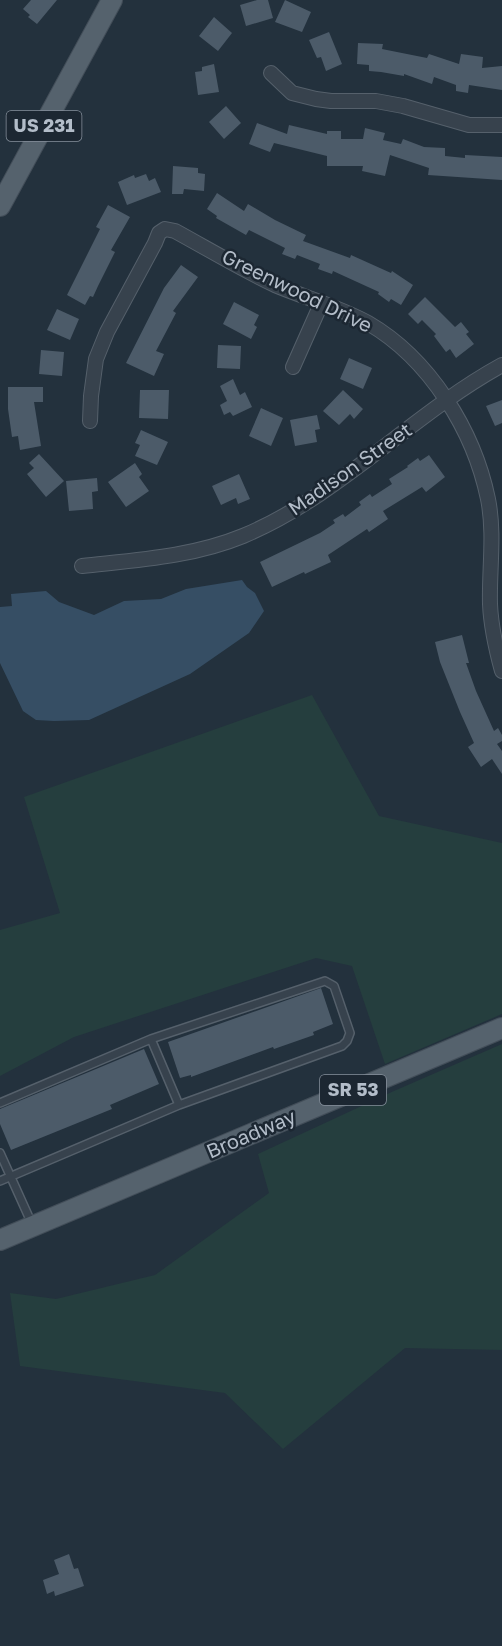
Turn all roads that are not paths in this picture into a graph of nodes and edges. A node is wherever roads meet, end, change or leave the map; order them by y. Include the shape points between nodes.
1 (112, 0) edge
2 (271, 73) dead end
3 (502, 125) edge
4 (0, 206) edge
5 (321, 303) junction
6 (502, 366) edge
7 (292, 367) dead end
8 (447, 400) junction
9 (90, 422) dead end
10 (82, 566) dead end
11 (502, 671) edge
12 (502, 1028) edge
13 (151, 1039) junction
14 (0, 1103) edge
15 (179, 1105) junction
16 (0, 1153) edge
17 (11, 1176) junction
18 (0, 1181) edge
19 (33, 1226) junction
20 (0, 1240) edge

1 - 4 main road, US 231
2 - 3 street via 292,93 316,99 376,101 469,125
5 - 7 street
5 - 8 street, Greenwood Drive via 351,314 384,334 414,359
5 - 9 street, Greenwood Drive via 165,229 159,233 96,359
6 - 8 street, Madison Street
8 - 10 street, Madison Street via 306,504 252,532 206,548
8 - 11 street, Greenwood Drive via 471,444 489,501 490,605
12 - 19 main road, Broadway / SR 53
13 - 14 lane
13 - 15 lane
13 - 15 lane via 316,983 325,981 334,986 350,1033 342,1046
15 - 17 lane
16 - 17 lane
17 - 18 lane
17 - 19 lane
19 - 20 main road, Broadway / SR 53

